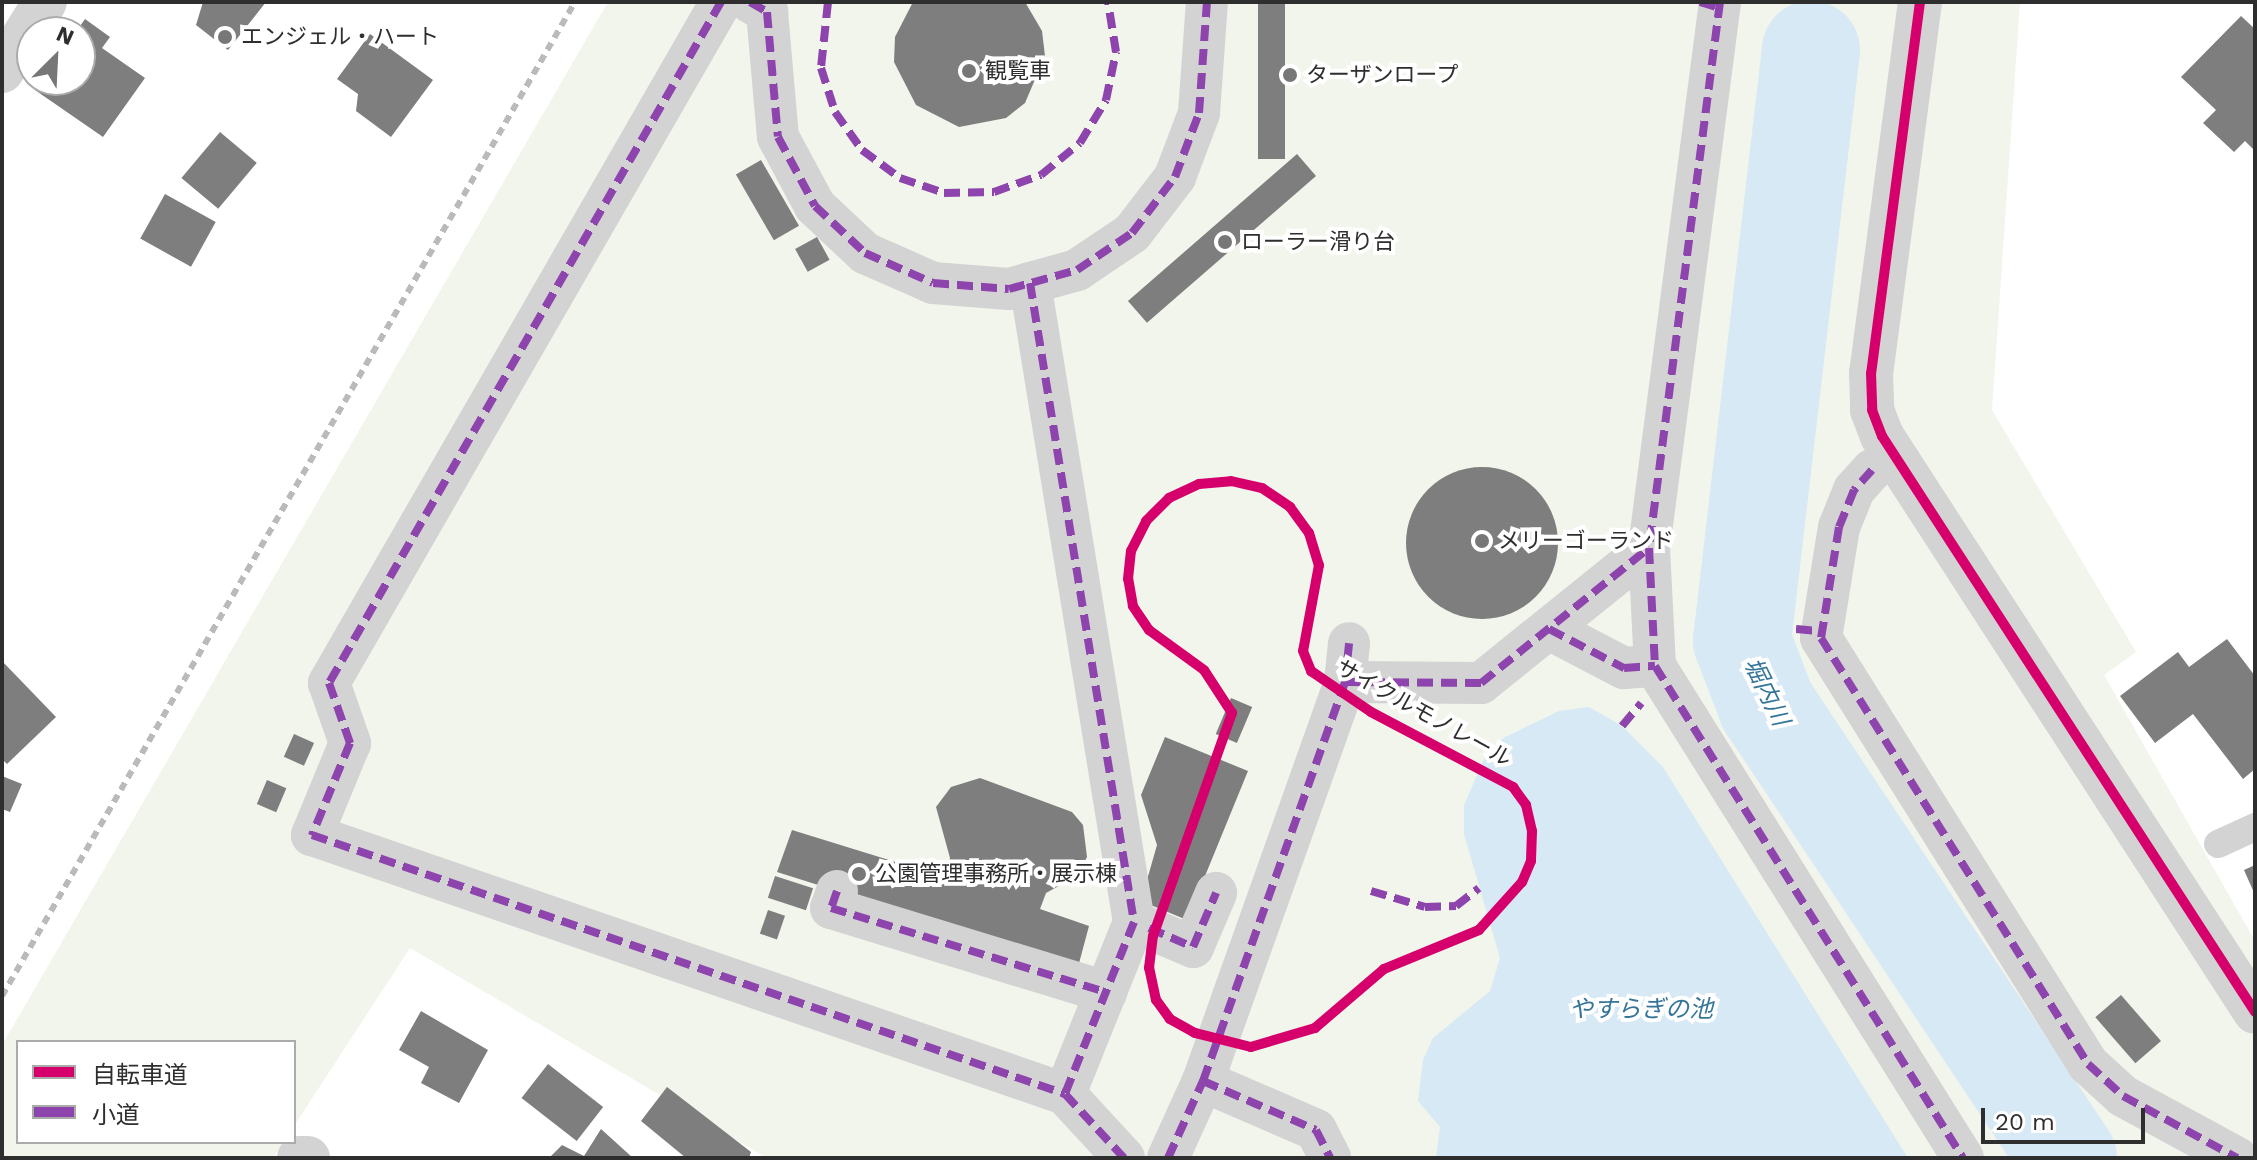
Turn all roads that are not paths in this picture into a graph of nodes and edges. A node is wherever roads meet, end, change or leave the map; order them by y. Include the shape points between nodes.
1 (45, 2) edge
2 (721, 2) edge
3 (750, 2) edge
4 (1207, 2) edge
5 (1720, 2) edge
6 (1920, 2) edge
7 (2, 71) edge
8 (1030, 283) junction
9 (1872, 470) dead end
10 (1649, 548) junction
11 (1549, 629) junction
12 (1655, 666) junction
13 (2255, 827) edge
14 (2218, 844) dead end
15 (837, 891) dead end
16 (1216, 893) dead end
17 (1134, 922) junction
18 (1106, 992) junction
19 (2255, 1012) edge
20 (1203, 1081) junction
21 (1065, 1094) junction
22 (299, 1158) edge
23 (308, 1158) edge
24 (1124, 1158) edge
25 (1168, 1158) edge
26 (1330, 1158) edge
27 (1963, 1158) edge
28 (2237, 1158) edge

1 - 7 street
2 - 21 street via 329,683 350,743 312,835
3 - 8 street via 767,12 778,137 815,206 865,253 933,283 1009,289
4 - 8 street via 1199,113 1175,177 1132,233 1077,270
5 - 10 street
6 - 19 street via 1871,373 1872,410 1882,436
8 - 17 street
9 - 28 street via 1854,490 1839,527 1808,630 2088,1064 2123,1096
10 - 11 street
10 - 12 street
11 - 12 street via 1624,668
11 - 20 street via 1481,683 1347,663
12 - 27 street
13 - 14 lane
15 - 18 street via 831,908
16 - 17 street via 1193,947
17 - 18 street
18 - 21 street
20 - 25 street
20 - 26 street via 1316,1130
21 - 24 street
22 - 23 street

